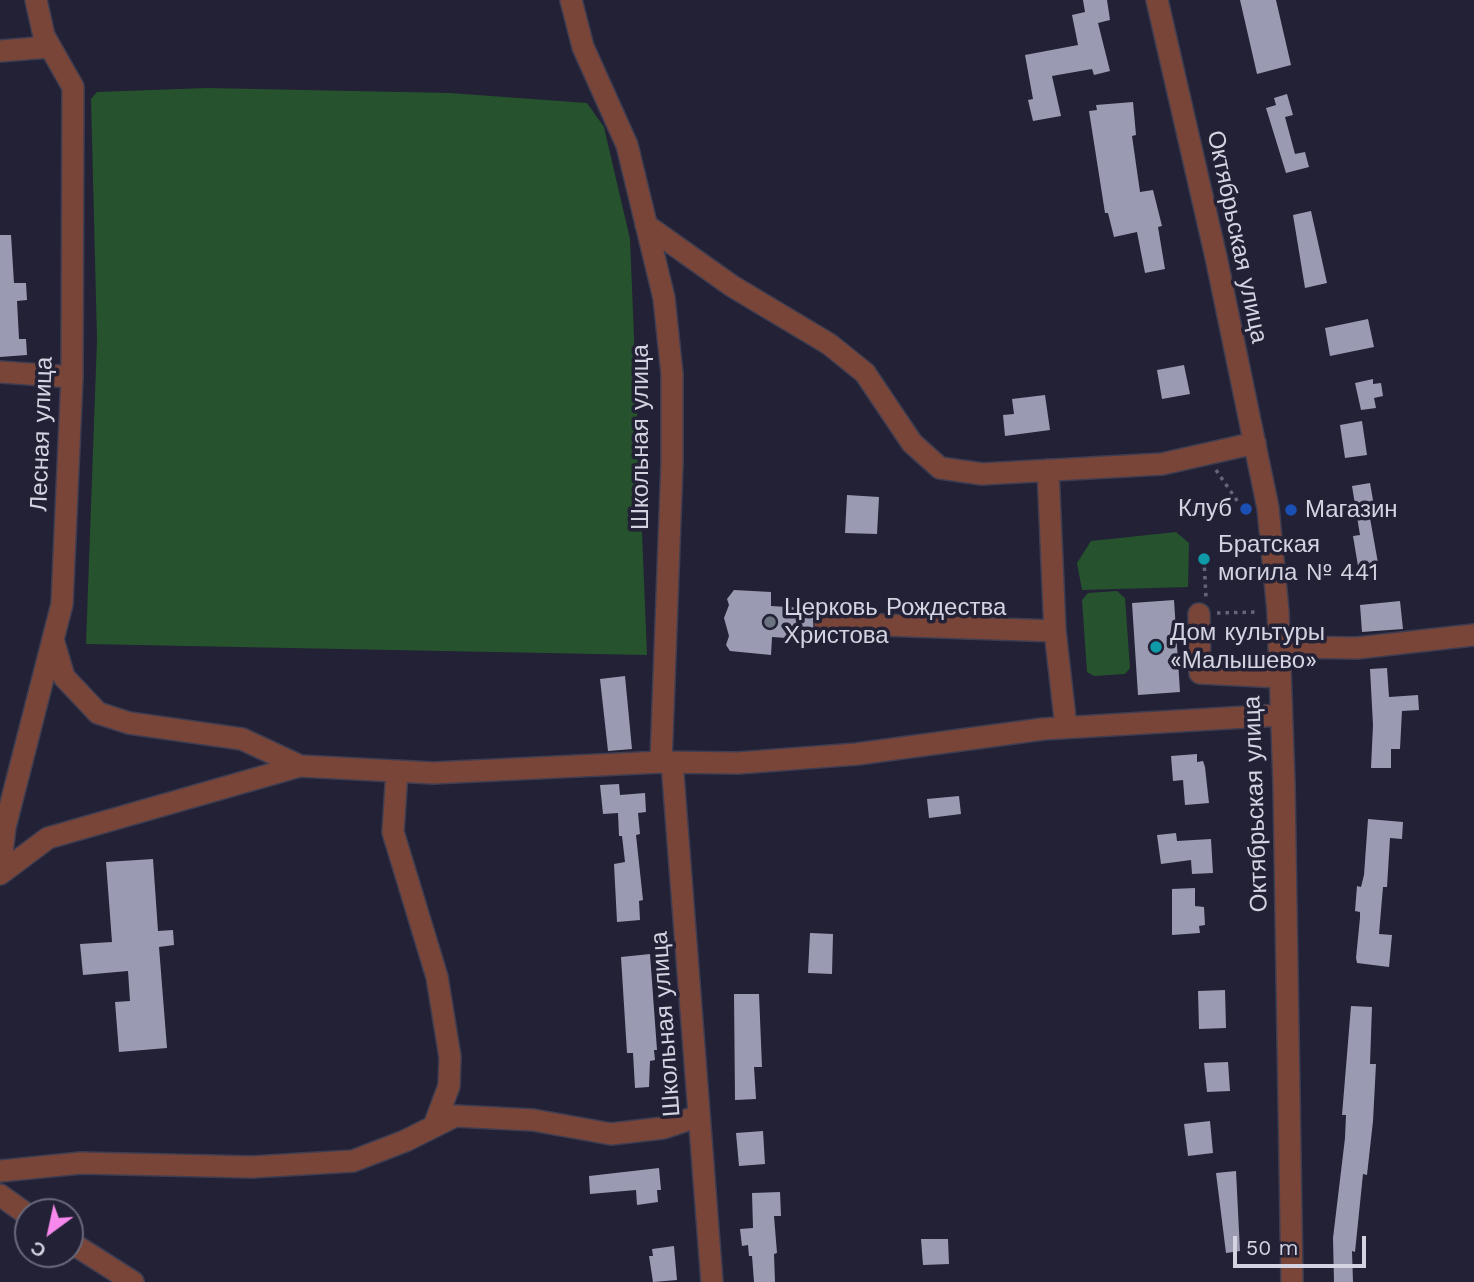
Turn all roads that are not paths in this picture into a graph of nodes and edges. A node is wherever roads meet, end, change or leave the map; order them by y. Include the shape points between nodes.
1 (36, 0) edge
2 (570, 0) edge
3 (1157, 0) edge
4 (49, 47) junction
5 (0, 51) edge
6 (646, 225) junction
7 (0, 372) edge
8 (72, 377) junction
9 (1255, 443) junction
10 (1048, 470) junction
11 (1203, 614) road end
12 (825, 623) dead end
13 (1055, 631) junction
14 (1474, 635) edge
15 (53, 640) junction
16 (1279, 647) junction
17 (1279, 677) junction
18 (1280, 715) junction
19 (1066, 727) junction
20 (666, 762) junction
21 (300, 766) junction
22 (397, 771) junction
23 (0, 873) edge
24 (699, 1116) junction
25 (434, 1126) junction
26 (0, 1171) edge
27 (84, 1251) edge
28 (133, 1282) edge
29 (712, 1282) edge
30 (1292, 1282) edge

1 - 4 street, Лесная улица
2 - 6 street, Школьная улица via 583,47 627,145
3 - 9 street, Октябрьская улица
4 - 5 street
4 - 8 street, Лесная улица via 73,87
6 - 10 street via 732,286 829,344 865,373 912,443 940,468 982,474
6 - 20 street, Школьная улица via 664,298 671,374
7 - 8 street
8 - 15 street, Лесная улица via 62,604
9 - 10 street via 1162,464
9 - 16 street, Октябрьская улица via 1268,508
10 - 13 street
11 - 17 street via 1200,673
12 - 13 street
13 - 19 street
14 - 16 street via 1357,648
15 - 21 street via 64,677 99,713 130,723 242,740
15 - 23 street, Лесная улица via 5,827
16 - 17 street, Октябрьская улица
17 - 18 street, Октябрьская улица
18 - 19 street
18 - 30 street, Октябрьская улица
19 - 20 street via 857,754 738,763
20 - 22 street
20 - 24 street, Школьная улица
21 - 22 street
21 - 23 street via 48,838
22 - 25 street via 393,832 437,977 450,1057 449,1086
24 - 25 street via 663,1128 611,1134 533,1119 455,1116
24 - 29 street, Школьная улица
25 - 26 street via 352,1161 252,1167 81,1163
27 - 28 street

